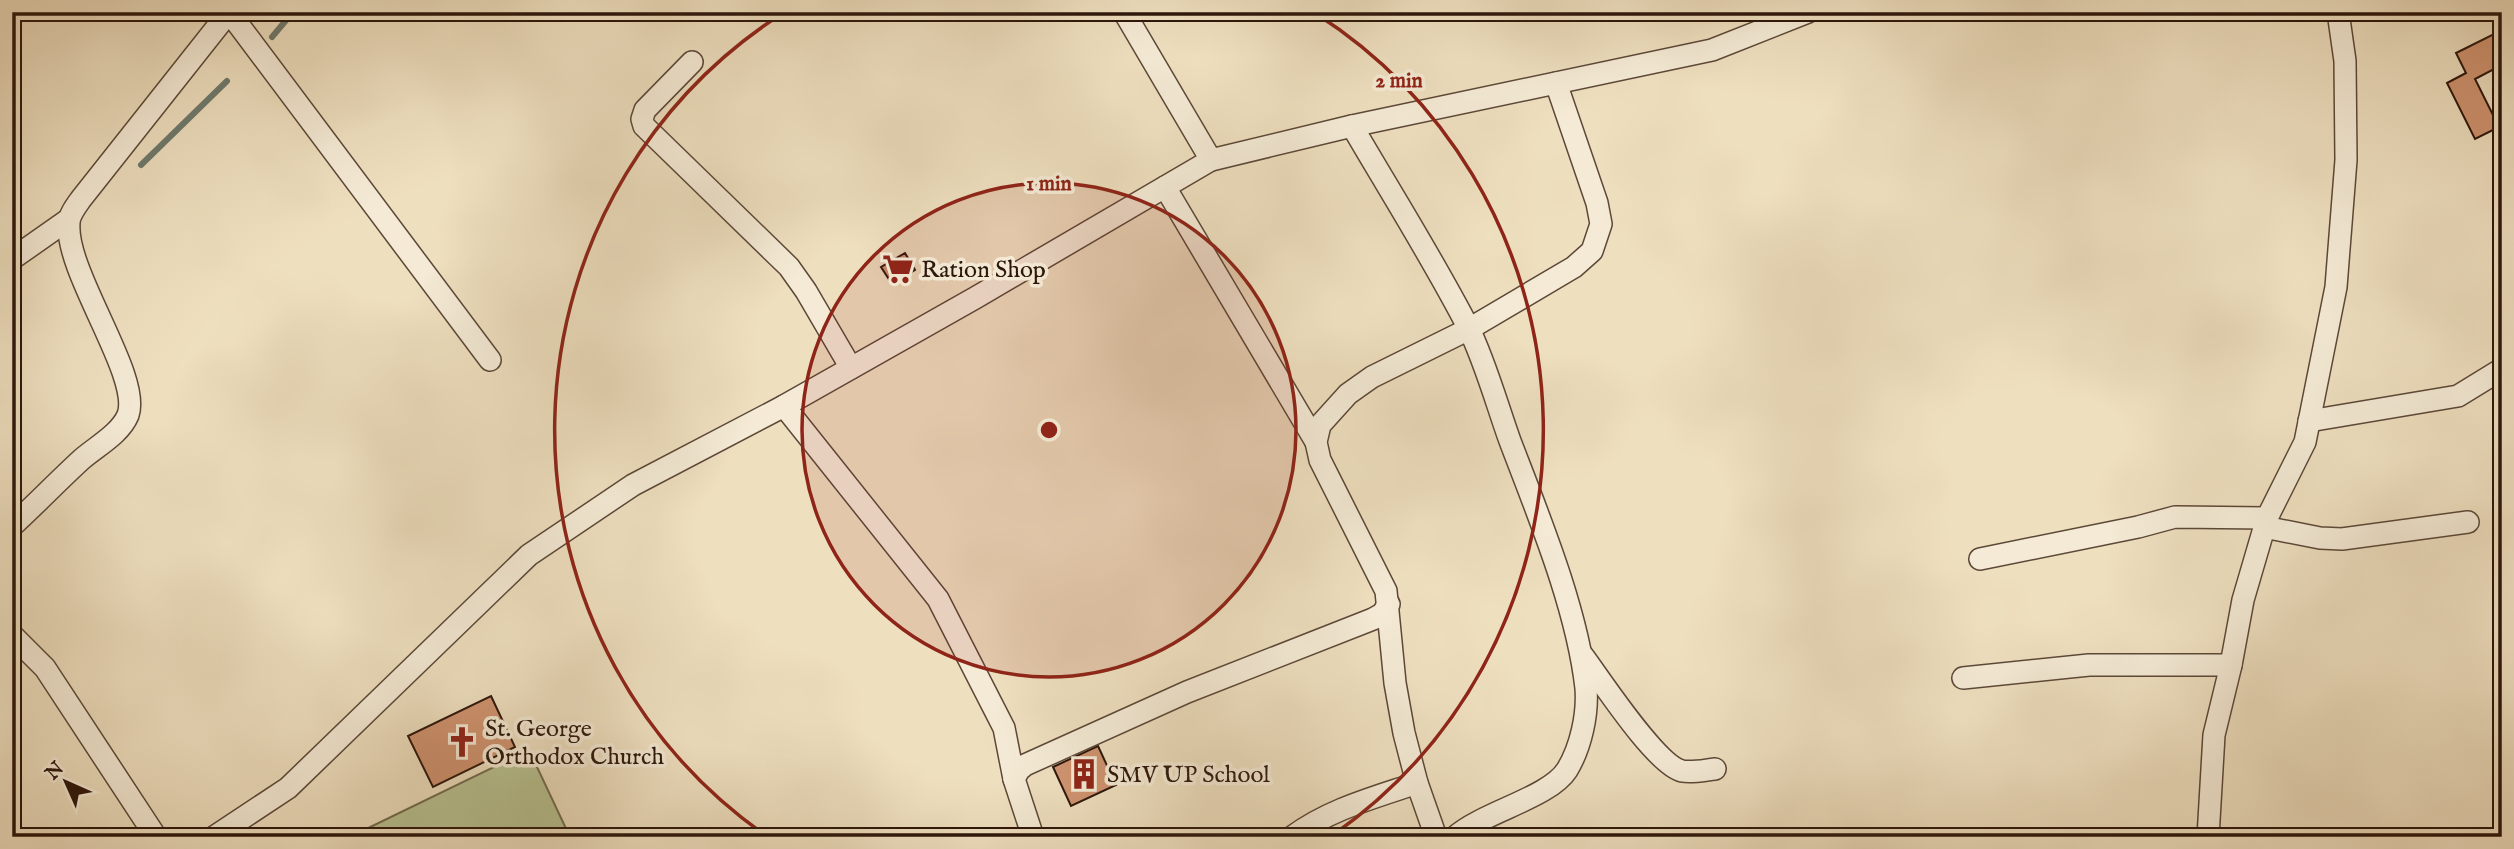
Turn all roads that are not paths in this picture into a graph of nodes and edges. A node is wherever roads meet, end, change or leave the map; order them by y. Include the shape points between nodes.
1 (229, 12) edge
2 (1124, 12) edge
3 (1808, 12) edge
4 (2338, 12) edge
5 (692, 62) dead end
6 (1556, 83) junction
7 (1352, 126) junction
8 (1211, 160) junction
9 (1166, 187) junction
10 (68, 219) junction
11 (12, 259) edge
12 (1469, 329) junction
13 (490, 360) dead end
14 (851, 368) junction
15 (2502, 369) edge
16 (784, 406) junction
17 (2309, 421) junction
18 (1316, 442) junction
19 (2468, 522) dead end
20 (2265, 523) junction
21 (12, 526) edge
22 (1980, 559) dead end
23 (1389, 604) junction
24 (12, 635) edge
25 (1580, 651) junction
26 (2231, 665) junction
27 (1963, 678) dead end
28 (1715, 769) dead end
29 (1014, 779) junction
30 (1417, 783) junction
31 (156, 837) edge
32 (214, 837) edge
33 (1033, 837) edge
34 (1292, 837) edge
35 (1436, 837) edge
36 (1455, 837) edge
37 (2208, 837) edge

1 - 10 street
1 - 13 street
2 - 8 street
3 - 6 street via 1712,50
4 - 17 street via 2345,61 2346,160 2336,287
5 - 14 street via 645,110 643,126 789,267
6 - 7 street
6 - 12 street via 1597,203 1599,236 1592,251 1574,267
7 - 8 street
7 - 12 street
8 - 9 street
9 - 14 street
9 - 18 street
10 - 11 street
10 - 21 street via 72,251 125,378 130,402 115,433
12 - 18 street via 1372,377 1348,394 1320,425
12 - 25 street via 1544,533
14 - 16 street
15 - 17 street via 2458,396
16 - 29 street via 939,599 1004,728
16 - 32 street via 633,485 529,555 288,788
17 - 20 street via 2305,442
18 - 23 street
19 - 20 street via 2342,539
20 - 22 street via 2175,517
20 - 26 street
23 - 29 street via 1373,620 1187,692 1026,765
23 - 30 street via 1395,683
24 - 31 street via 45,668
25 - 28 street via 1668,764 1682,771
25 - 36 street via 1586,691 1584,721 1566,772 1547,788
26 - 27 street via 2089,665
26 - 37 street via 2214,735
29 - 33 street
30 - 34 street via 1315,820
30 - 35 street

